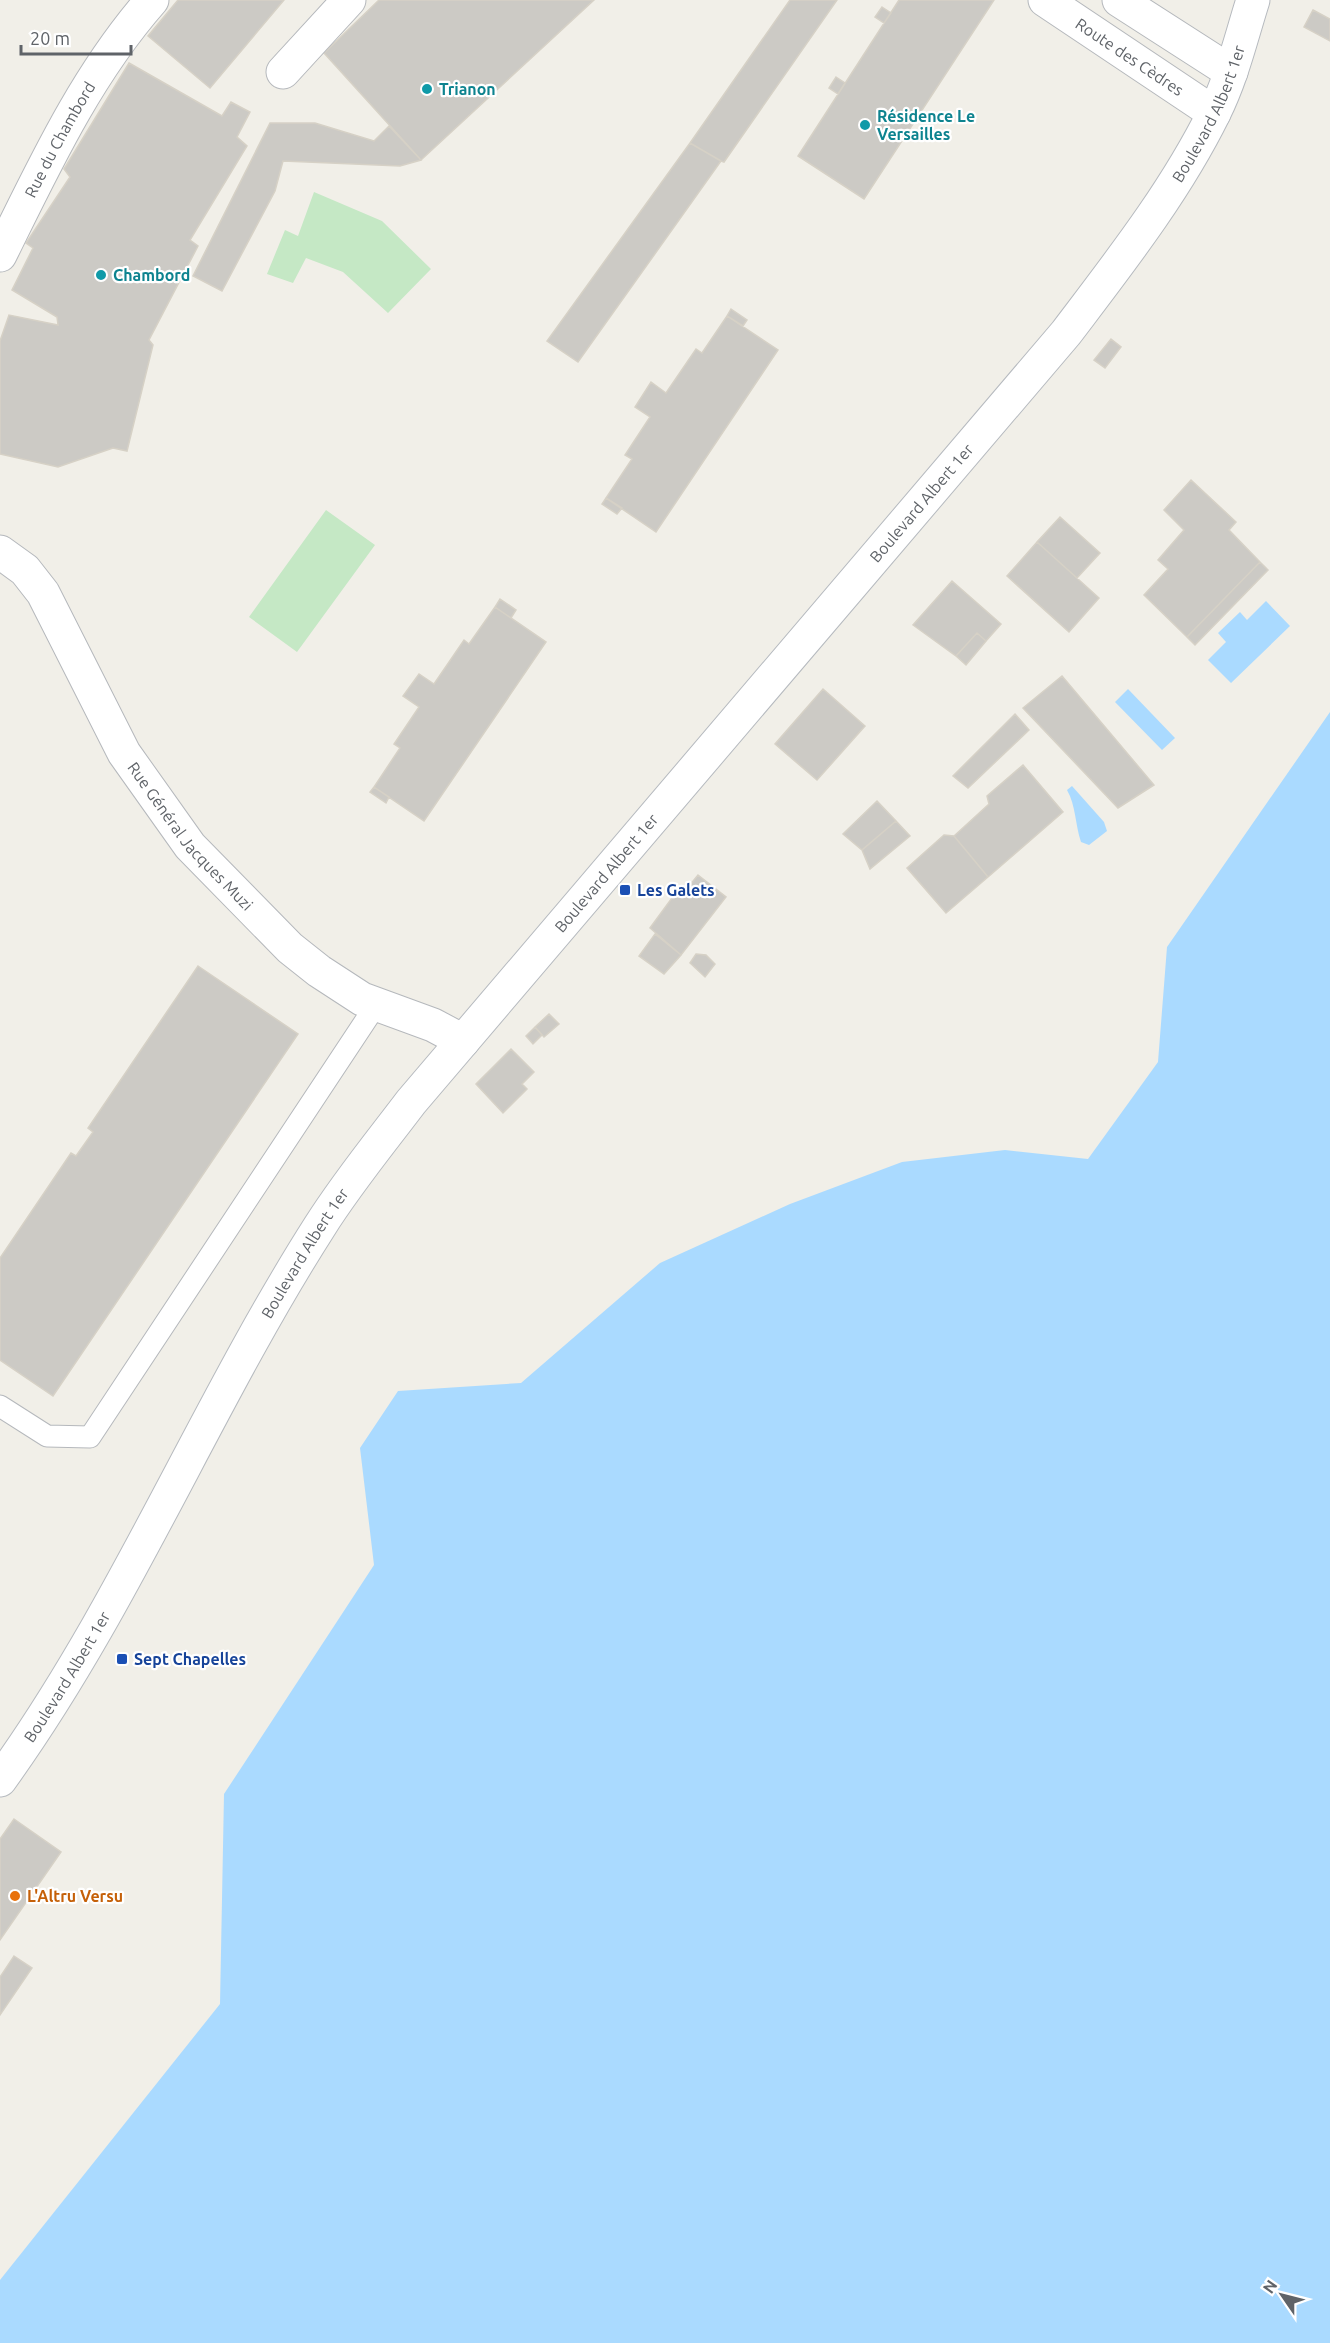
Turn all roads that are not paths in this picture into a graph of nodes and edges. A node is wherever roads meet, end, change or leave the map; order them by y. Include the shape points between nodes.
1 (152, 0) edge
2 (349, 0) edge
3 (1045, 0) edge
4 (1119, 0) edge
5 (1252, 0) edge
6 (283, 72) dead end
7 (1231, 72) junction
8 (1214, 112) junction
9 (0, 255) edge
10 (0, 552) edge
11 (376, 1005) junction
12 (463, 1041) junction
13 (0, 1406) edge
14 (0, 1780) edge

1 - 9 main road, Rue du Chambord via 128,27 58,137
2 - 6 main road
3 - 8 main road, Route des Cèdres
4 - 7 main road
5 - 7 main road, Boulevard Albert 1er
7 - 8 main road, Boulevard Albert 1er
8 - 12 main road, Boulevard Albert 1er via 1125,254 1066,333
10 - 11 main road, Rue Général Jacques Muzi via 25,570 43,593 124,753 190,846 290,948 318,971
11 - 12 main road, Rue Général Jacques Muzi via 433,1025
11 - 13 lane via 90,1437 47,1436
12 - 14 main road, Boulevard Albert 1er via 398,1119 320,1226 82,1652

